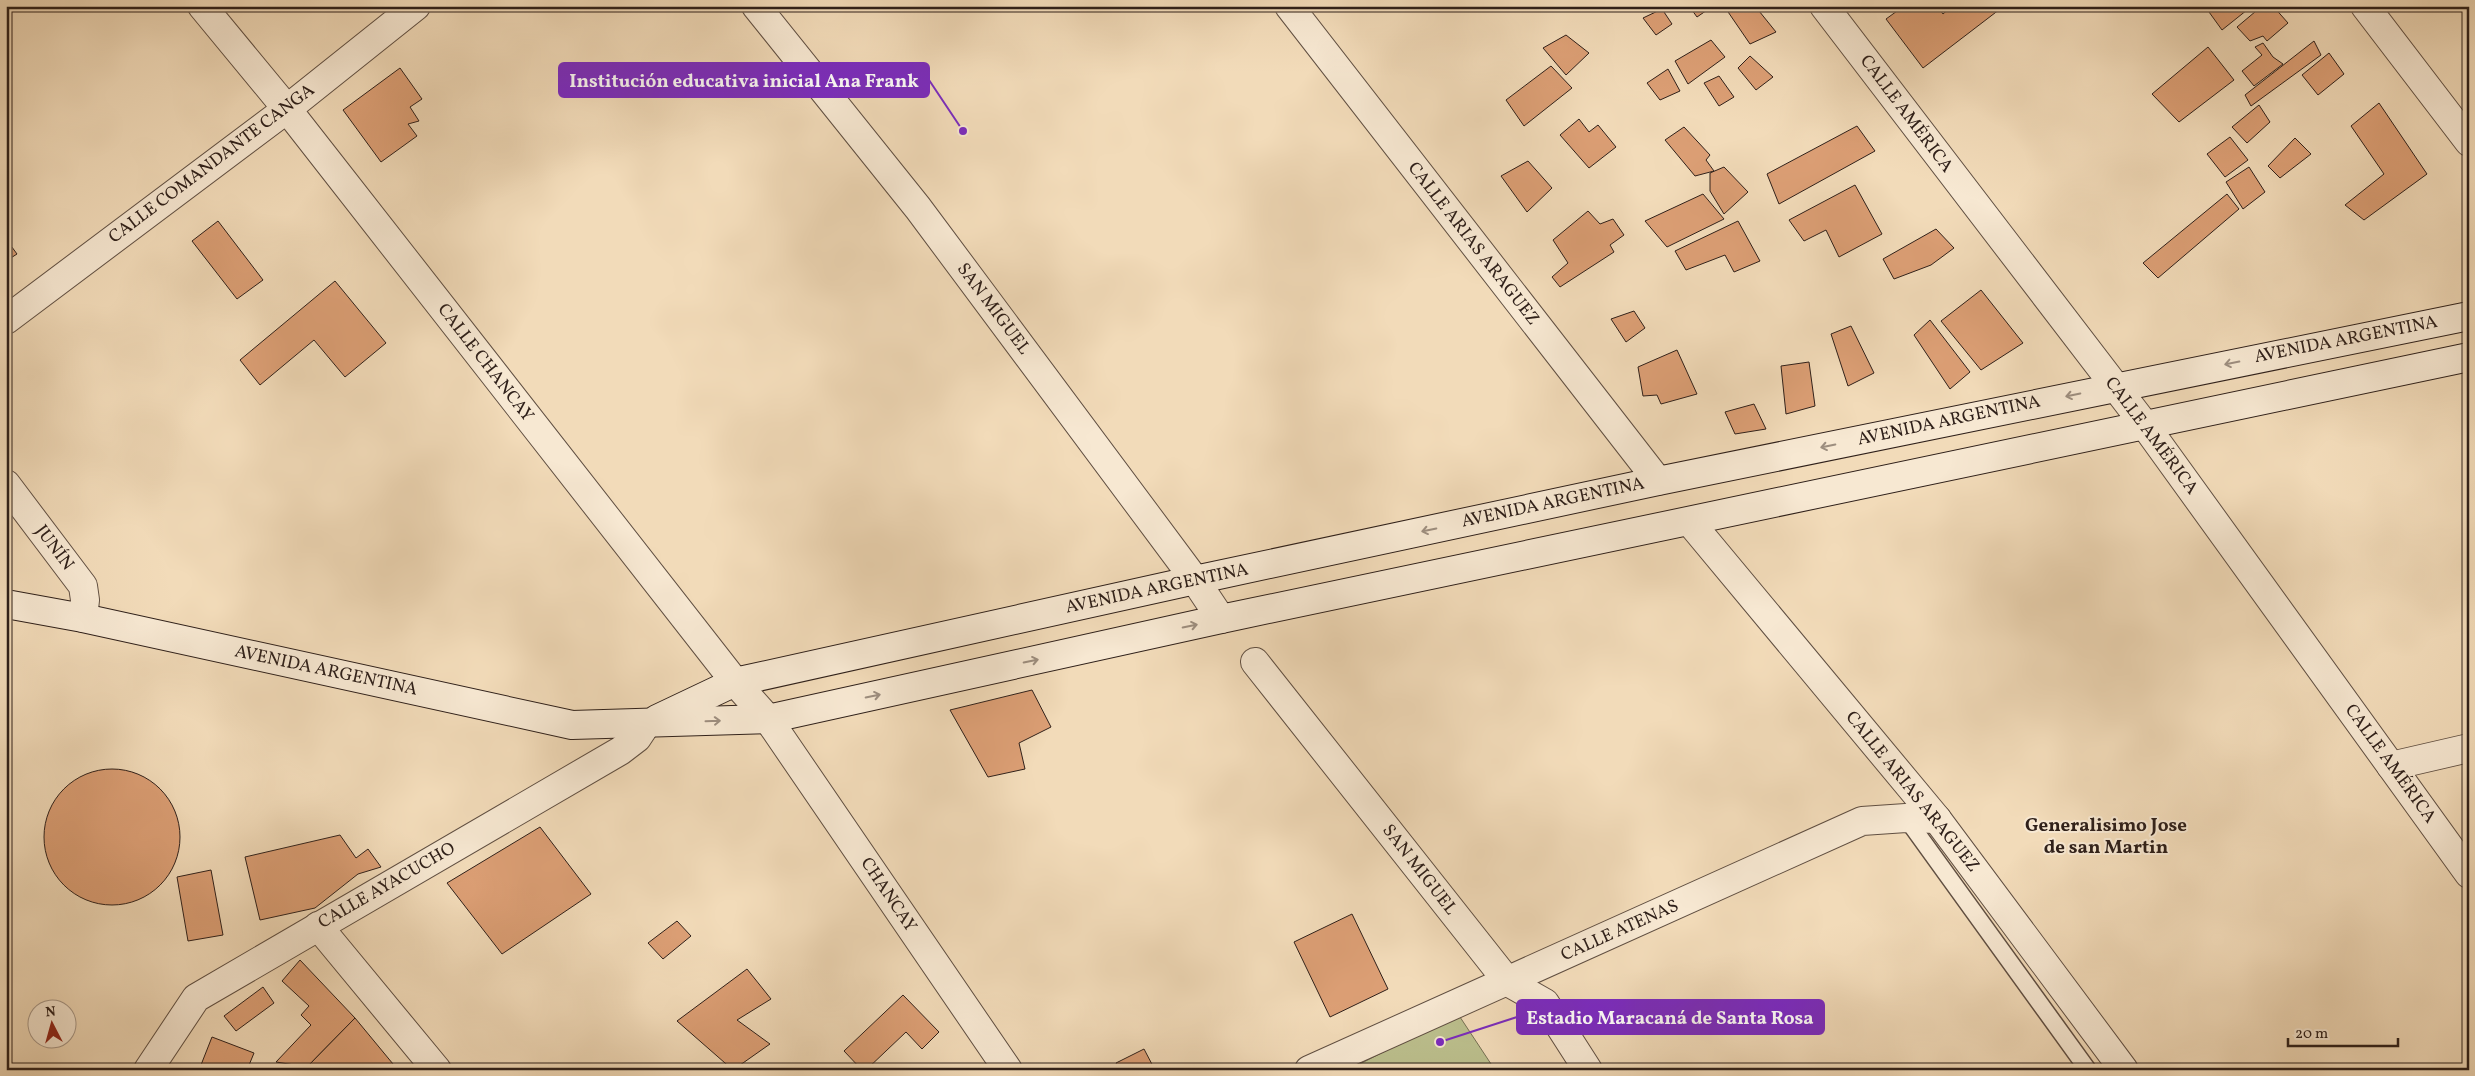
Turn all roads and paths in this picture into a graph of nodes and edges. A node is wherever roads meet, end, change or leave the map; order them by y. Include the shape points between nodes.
1 (202, 6) edge
2 (416, 6) edge
3 (756, 6) edge
4 (1289, 6) edge
5 (1824, 6) edge
6 (2365, 6) edge
7 (287, 108) junction
8 (2469, 142) edge
9 (2469, 316) edge
10 (6, 320) edge
11 (2469, 357) edge
12 (2114, 387) junction
13 (2144, 424) junction
14 (1658, 481) junction
15 (6, 484) edge
16 (1690, 522) junction
17 (1195, 580) junction
18 (6, 604) edge
19 (84, 618) junction
20 (1221, 620) junction
21 (1255, 662) dead end
22 (735, 682) junction
23 (768, 719) junction
24 (646, 723) junction
25 (2469, 748) edge
26 (2391, 766) junction
27 (1906, 818) junction
28 (1937, 819) junction
29 (2469, 874) edge
30 (318, 926) junction
31 (1508, 982) junction
32 (148, 1070) edge
33 (437, 1070) edge
34 (1008, 1070) edge
35 (1309, 1070) edge
36 (1588, 1070) edge
37 (2088, 1070) edge
38 (2124, 1070) edge

1 - 7 street, CALLE CHANCAY
2 - 7 street, CALLE COMANDANTE CANGA
3 - 17 street, SAN MIGUEL via 918,208
4 - 14 street, CALLE ARIAS ARAGUEZ
5 - 12 street, CALLE AMÉRICA
6 - 8 street
7 - 10 street, CALLE COMANDANTE CANGA
7 - 22 street, CALLE CHANCAY
9 -> 12 street, AVENIDA ARGENTINA
11 - 13 street, AVENIDA ARGENTINA
12 - 13 street, CALLE AMÉRICA
12 -> 14 street, AVENIDA ARGENTINA
13 - 16 street, AVENIDA ARGENTINA
13 - 26 street, CALLE AMÉRICA
14 -> 17 street, AVENIDA ARGENTINA
15 - 19 street, JUNÍN via 83,586
16 - 20 street, AVENIDA ARGENTINA
16 - 28 street, CALLE ARIAS ARAGUEZ
17 - 20 street, SAN MIGUEL
17 - 22 street, AVENIDA ARGENTINA
18 - 19 street, AVENIDA ARGENTINA
19 - 24 street, AVENIDA ARGENTINA via 572,724
23 -> 20 street, AVENIDA ARGENTINA
21 - 31 street, SAN MIGUEL
22 - 23 street, CALLE CHANCAY
22 - 24 street, AVENIDA ARGENTINA
24 -> 23 street, AVENIDA ARGENTINA
23 - 34 street, CHANCAY
24 - 30 street, CALLE AYACUCHO via 638,738 620,751
25 - 26 street
26 - 29 street, CALLE AMÉRICA
27 - 28 street, CALLE ATENAS
27 - 31 street, CALLE ATENAS via 1862,821
27 - 37 lane
28 - 38 street, CALLE ARIAS ARAGUEZ
30 - 32 street, CALLE AYACUCHO via 196,998
30 - 33 street
31 - 35 street, CALLE ATENAS
31 - 36 street, SAN MIGUEL via 1545,1003

